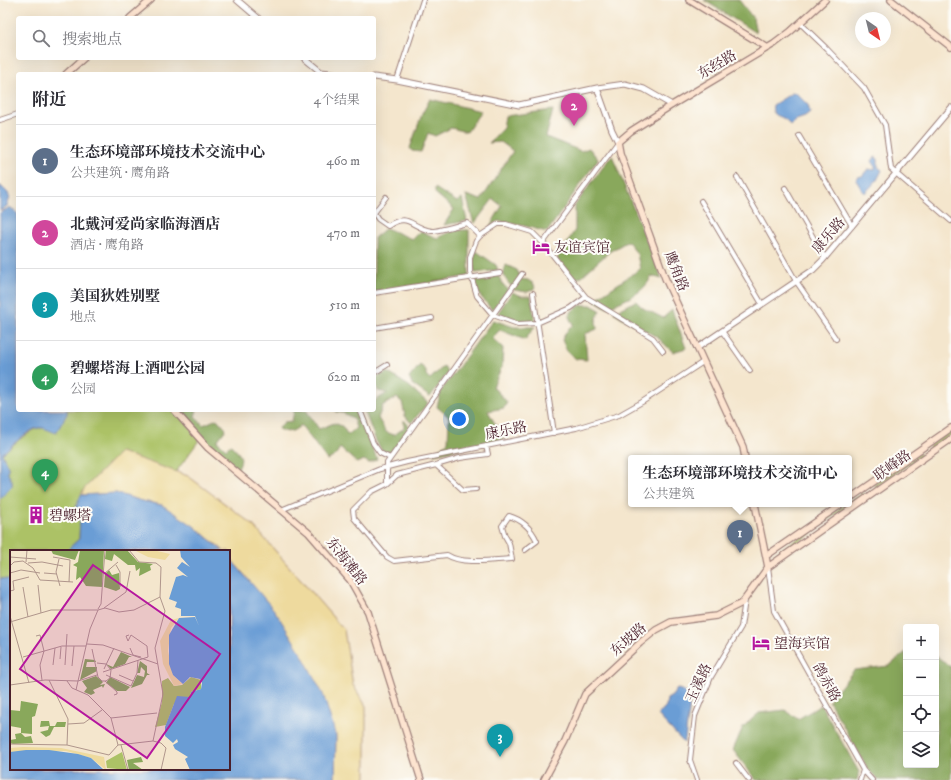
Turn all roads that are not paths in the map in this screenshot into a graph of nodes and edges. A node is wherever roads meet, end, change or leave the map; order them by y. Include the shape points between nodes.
1 (151, 0) edge
2 (237, 0) edge
3 (423, 0) edge
4 (689, 0) edge
5 (825, 0) edge
6 (891, 0) edge
7 (132, 16) edge
8 (256, 16) edge
9 (800, 23) junction
10 (951, 47) edge
11 (768, 48) junction
12 (82, 60) edge
13 (306, 60) edge
14 (68, 72) edge
15 (319, 72) edge
16 (376, 77) edge
17 (397, 80) junction
18 (597, 88) junction
19 (672, 104) junction
20 (951, 108) edge
21 (16, 115) edge
22 (0, 120) edge
23 (799, 136) dead end
24 (618, 142) junction
25 (895, 174) junction
26 (737, 177) dead end
27 (785, 188) dead end
28 (386, 197) dead end
29 (701, 201) dead end
30 (376, 210) edge
31 (376, 216) edge
32 (951, 221) edge
33 (852, 226) junction
34 (480, 236) junction
35 (543, 243) junction
36 (825, 258) junction
37 (500, 273) dead end
38 (522, 274) dead end
39 (472, 277) junction
40 (796, 281) junction
41 (376, 294) edge
42 (533, 294) dead end
43 (586, 297) junction
44 (762, 304) junction
45 (493, 315) junction
46 (432, 318) dead end
47 (537, 323) junction
48 (376, 328) edge
49 (722, 331) junction
50 (836, 340) dead end
51 (697, 348) junction
52 (663, 351) dead end
53 (703, 362) junction
54 (388, 365) dead end
55 (750, 371) dead end
56 (376, 372) edge
57 (176, 412) edge
58 (361, 412) edge
59 (951, 428) edge
60 (554, 433) junction
61 (951, 439) edge
62 (486, 446) junction
63 (744, 455) edge
64 (390, 458) junction
65 (436, 465) junction
66 (386, 468) junction
67 (387, 484) junction
68 (476, 489) dead end
69 (852, 497) edge
70 (756, 507) edge
71 (838, 507) edge
72 (281, 510) junction
73 (525, 550) dead end
74 (766, 556) junction
75 (768, 567) junction
76 (745, 600) junction
77 (736, 763) dead end
78 (863, 770) junction
79 (421, 780) edge
80 (544, 780) edge
81 (697, 780) edge
82 (749, 780) edge
83 (860, 780) edge
84 (872, 780) edge

1 - 7 main road
2 - 8 street
3 - 17 street
4 - 11 main road
5 - 9 main road, 东经路
6 - 10 main road
9 - 11 main road, 东经路
9 - 25 street via 864,88 885,125 891,169
11 - 19 main road, 东经路
12 - 14 main road
13 - 15 street
16 - 17 street
17 - 18 street via 519,105
18 - 19 street via 625,84 644,89
18 - 24 street, 鹰角路
19 - 24 main road, 东经路
20 - 25 street, 康乐路
21 - 22 street
23 - 33 street
24 - 35 street
24 - 51 main road, 鹰角路 via 665,278
25 - 32 street
25 - 33 street, 康乐路
26 - 40 street
27 - 36 street
28 - 30 street
29 - 44 street
31 - 34 street via 388,226 396,220 403,219 419,228 434,231 467,223
33 - 36 street, 康乐路
34 - 35 street via 498,224 506,224 532,232
34 - 39 street via 470,257
35 - 43 street
36 - 40 street, 康乐路
37 - 39 street
38 - 45 street
39 - 41 street
39 - 45 street via 477,296
40 - 44 street, 康乐路
40 - 50 street
42 - 47 street
43 - 47 street via 571,308
43 - 52 street via 653,338
44 - 49 street, 康乐路
45 - 47 street via 518,324
45 - 64 street
46 - 48 street
47 - 60 street
49 - 51 street, 康乐路
49 - 55 street
51 - 53 main road, 鹰角路
53 - 60 street, 康乐路 via 619,415
53 - 63 main road, 鹰角路
54 - 56 street
57 - 72 main road, 东海滩路 via 208,448
58 - 64 street via 373,443 380,453
59 - 69 main road, 联峰路
60 - 62 street, 康乐路
61 - 75 main road, 联峰路
62 - 65 street via 488,454
62 - 66 street, 康乐路
64 - 66 street
65 - 67 street via 397,475
65 - 68 street via 463,490
66 - 67 street
66 - 72 street, 康乐路
67 - 73 street via 371,492 353,510 354,518 394,562 447,555 453,559 475,561 512,559 502,526 509,516 519,519 527,526 537,541
70 - 74 main road
71 - 74 main road
72 - 79 main road, 东海滩路 via 309,533 350,580 368,612
74 - 75 main road
75 - 76 main road, 东坡路
75 - 78 street, 鸽赤路 via 774,611
76 - 80 main road, 东坡路 via 716,616 671,622 640,642 585,694 565,741
76 - 81 street, 玉溪路 via 741,627 711,677 695,716 690,760
77 - 82 street
78 - 83 street
78 - 84 street, 鸽赤路

